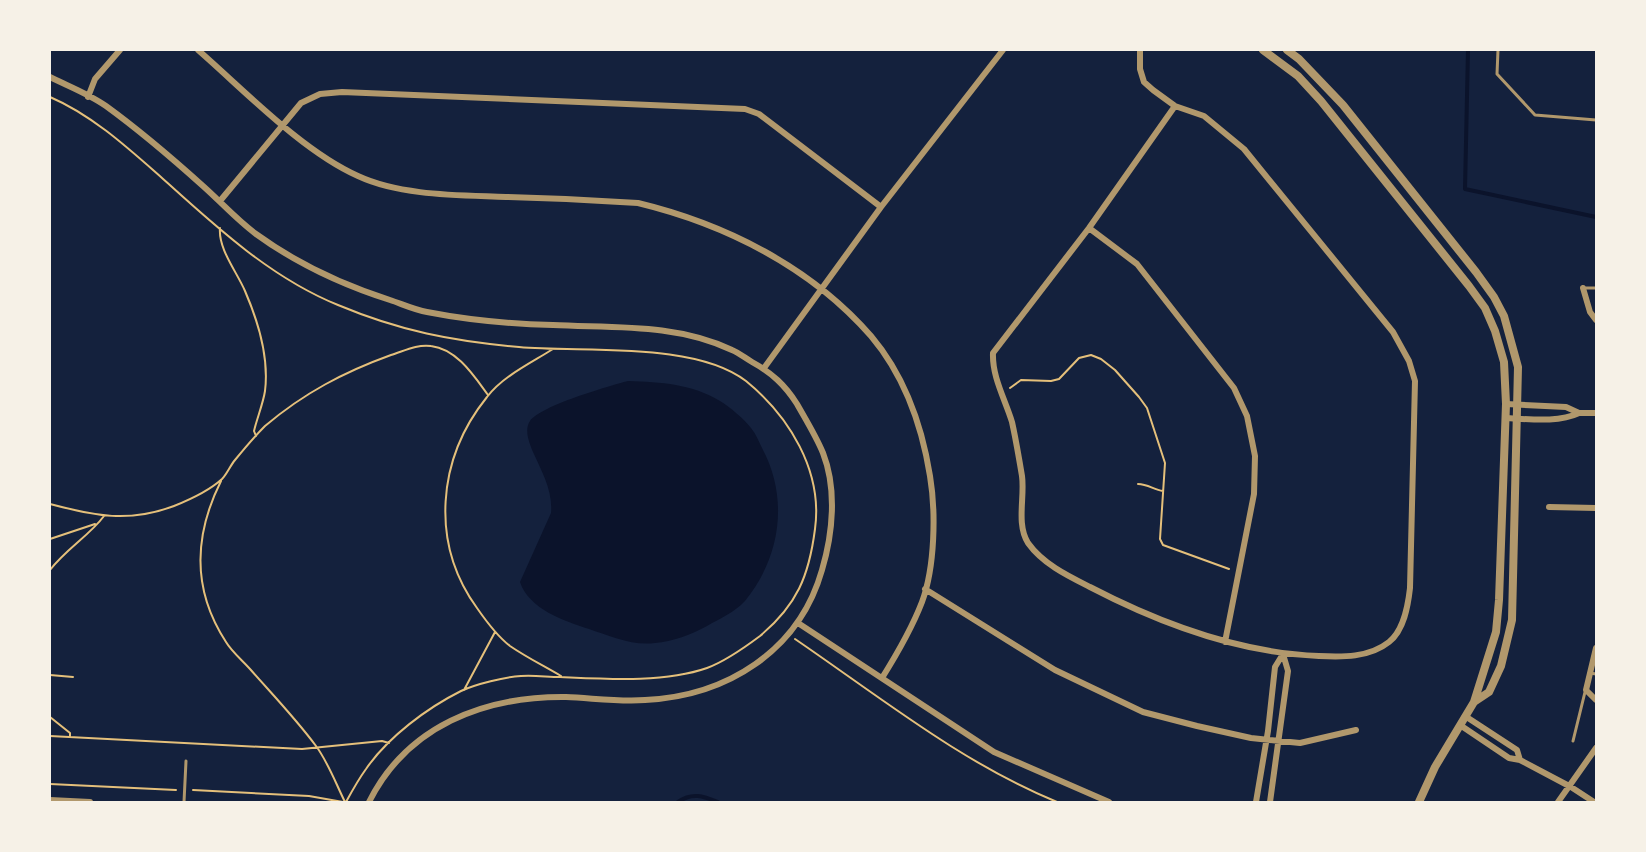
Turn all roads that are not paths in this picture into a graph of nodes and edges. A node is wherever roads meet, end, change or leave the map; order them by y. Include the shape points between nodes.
1 (120, 50) edge
2 (198, 50) edge
3 (1003, 50) edge
4 (1140, 50) edge
5 (1263, 50) edge
6 (1287, 50) edge
7 (1498, 50) edge
8 (50, 77) edge
9 (88, 97) junction
10 (1176, 106) junction
11 (1596, 120) edge
12 (284, 125) junction
13 (220, 201) junction
14 (881, 207) junction
15 (1089, 228) junction
16 (1583, 288) joint
17 (1596, 288) edge
18 (822, 290) junction
19 (1596, 320) edge
20 (764, 368) junction
21 (1506, 404) junction
22 (1518, 404) junction
23 (1579, 413) junction
24 (1596, 413) edge
25 (1505, 418) junction
26 (1518, 418) junction
27 (1549, 507) dead end
28 (1596, 508) edge
29 (925, 590) junction
30 (798, 623) junction
31 (1225, 642) junction
32 (1596, 648) edge
33 (1283, 654) junction
34 (1593, 674) edge
35 (882, 678) junction
36 (1586, 690) junction
37 (1596, 700) edge
38 (1474, 702) junction
39 (1465, 716) junction
40 (1460, 725) junction
41 (1356, 730) dead end
42 (1266, 740) junction
43 (1277, 741) junction
44 (1573, 741) dead end
45 (1596, 748) edge
46 (1520, 760) junction
47 (186, 761) dead end
48 (1570, 787) junction
49 (1424, 792) junction
50 (50, 800) edge
51 (90, 802) edge
52 (184, 802) edge
53 (369, 802) edge
54 (1109, 802) edge
55 (1256, 802) edge
56 (1270, 802) edge
57 (1419, 802) edge
58 (1424, 802) edge
59 (1558, 802) edge
60 (1594, 802) edge

1 - 9 street via 95,79
2 - 12 street
3 - 14 street
4 - 10 street via 1144,82
5 - 21 street via 1298,76 1321,101 1485,308 1504,362
6 - 22 street via 1343,105 1494,297 1509,328 1518,367
7 - 11 lane via 1497,74 1535,115
8 - 9 street
9 - 13 street via 103,104
10 - 15 street
10 - 33 street via 1204,116 1244,149 1394,332 1416,381 1407,610 1390,641 1372,651 1348,657
12 - 13 street
12 - 14 street via 302,103 320,94 342,92 745,109 759,114
12 - 18 street via 328,160 359,177 402,189 638,203 664,209 753,244
13 - 20 street via 256,234 314,269 425,312 520,324 656,329 687,334 732,350
14 - 18 street
15 - 31 street via 1137,264 1234,388 1247,416 1255,456 1254,494
15 - 31 street via 993,353 995,377 1012,422 1022,479 1022,529 1038,554 1059,571 1114,600
16 - 17 lane
16 - 19 street
18 - 20 street
18 - 29 street via 871,336 912,404 934,497
20 - 30 street via 788,390 811,430 824,456 830,486 830,540 809,605
21 - 22 street
21 - 25 street
22 - 23 street via 1566,406
22 - 26 street
23 - 24 street
23 - 26 street via 1557,419
25 - 26 street
25 - 38 street via 1500,600 1496,632
26 - 38 street via 1509,639 1489,692
27 - 28 street
29 - 35 street
29 - 42 street via 1055,670 1143,712
30 - 35 street
30 - 53 street via 767,656 747,670 687,696 643,701 526,699 456,717 418,740 393,764
31 - 33 street
32 - 34 street
33 - 42 street via 1275,667
33 - 43 street via 1288,671
34 - 36 street
35 - 54 street via 994,752
36 - 37 street
36 - 44 lane
38 - 39 street
39 - 40 street
39 - 46 street via 1517,750
40 - 46 street via 1509,758
40 - 49 street
41 - 43 street via 1300,743
42 - 43 street
42 - 55 street
43 - 56 street
45 - 48 street
46 - 48 street
47 - 52 lane
48 - 59 street
48 - 60 street
49 - 57 street
49 - 58 street
50 - 51 street

